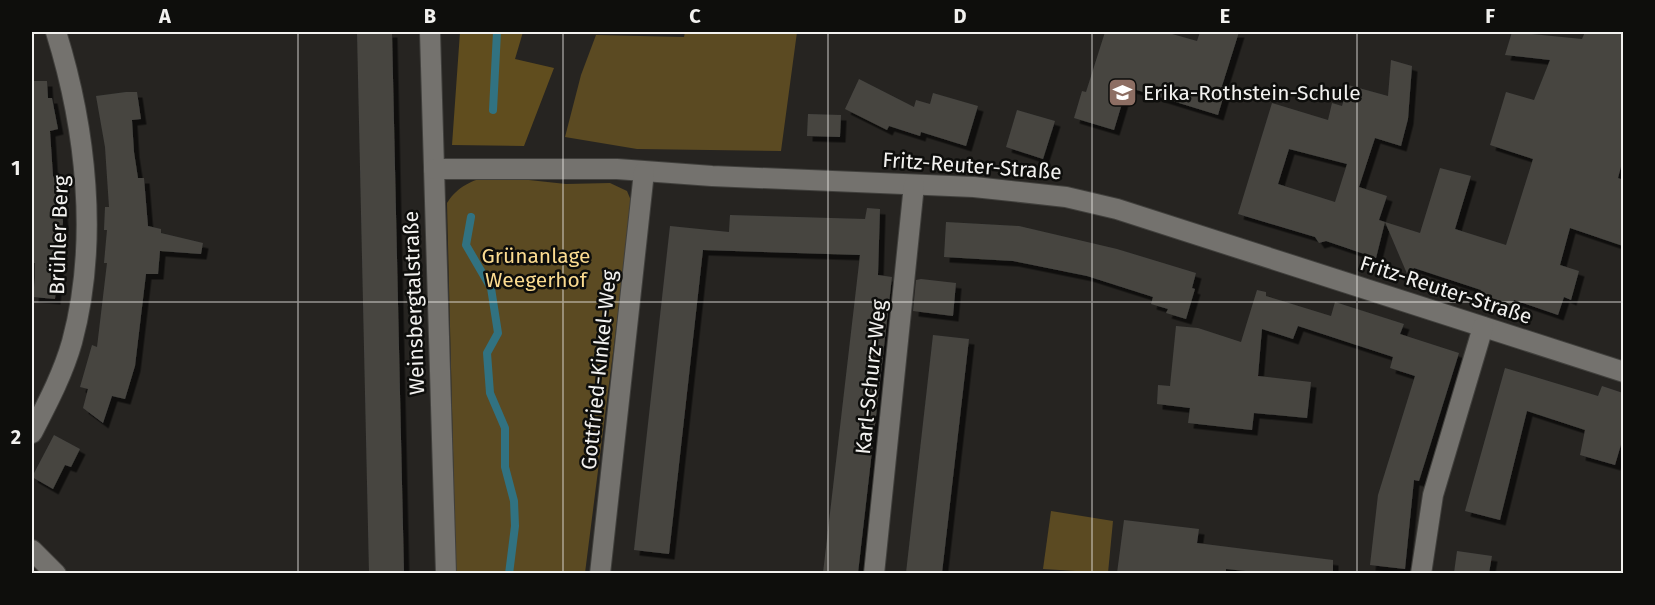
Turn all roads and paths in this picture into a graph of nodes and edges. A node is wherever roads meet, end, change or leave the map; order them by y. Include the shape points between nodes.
1 (56, 32) edge
2 (430, 32) edge
3 (434, 169) junction
4 (644, 172) junction
5 (914, 185) junction
6 (1484, 327) junction
7 (1623, 372) edge
8 (32, 433) edge
9 (32, 550) edge
10 (56, 573) edge
11 (446, 573) edge
12 (600, 573) edge
13 (874, 573) edge
14 (1421, 573) edge

1 - 8 street, Brühler Berg via 78,118 86,169 82,297 71,344 53,393
2 - 3 street, Weinsbergtalstraße
3 - 4 street, Fritz-Reuter-Straße
3 - 11 street, Weinsbergtalstraße
4 - 5 street, Fritz-Reuter-Straße
4 - 12 street, Gottfried-Kinkel-Weg
5 - 6 street, Fritz-Reuter-Straße via 1066,197 1117,209
5 - 13 street, Karl-Schurz-Weg
6 - 7 street, Fritz-Reuter-Straße
6 - 14 street via 1433,495
9 - 10 street

